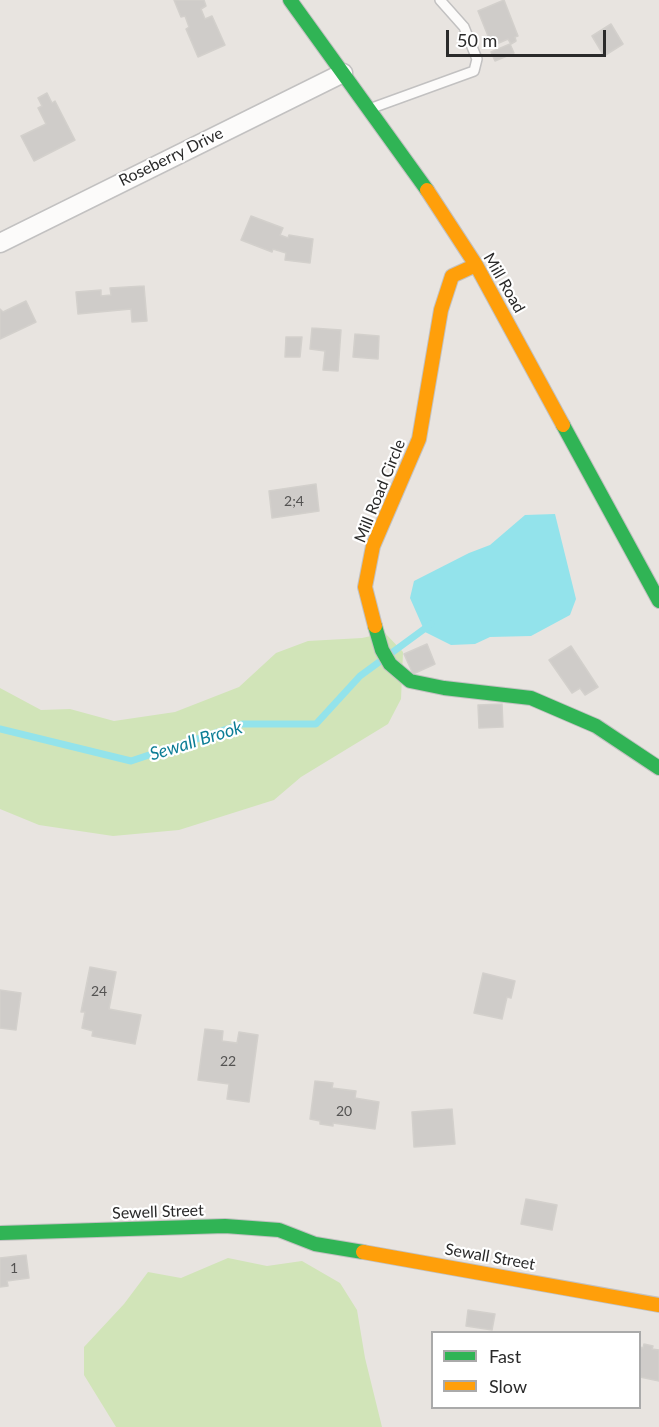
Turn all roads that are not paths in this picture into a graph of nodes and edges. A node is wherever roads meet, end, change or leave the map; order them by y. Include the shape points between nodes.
1 (440, 0) edge
2 (296, 4) edge
3 (343, 73) junction
4 (369, 109) junction
5 (0, 243) edge
6 (476, 265) junction
7 (659, 601) edge
8 (659, 768) edge
9 (0, 1233) edge
10 (315, 1244) joint
11 (659, 1305) edge

1 - 4 lane via 464,27 477,59 474,71
2 - 3 street, Mill Road
3 - 4 street, Mill Road
3 - 5 street, Roseberry Drive
4 - 6 street, Mill Road
6 - 7 street, Mill Road
6 - 8 street, Mill Road Circle via 452,276 441,310 419,439 374,546 365,587 382,650 390,664 410,681 531,698 596,726
9 - 10 street, Sewell Street via 225,1226 279,1230
10 - 11 street, Sewall Street

